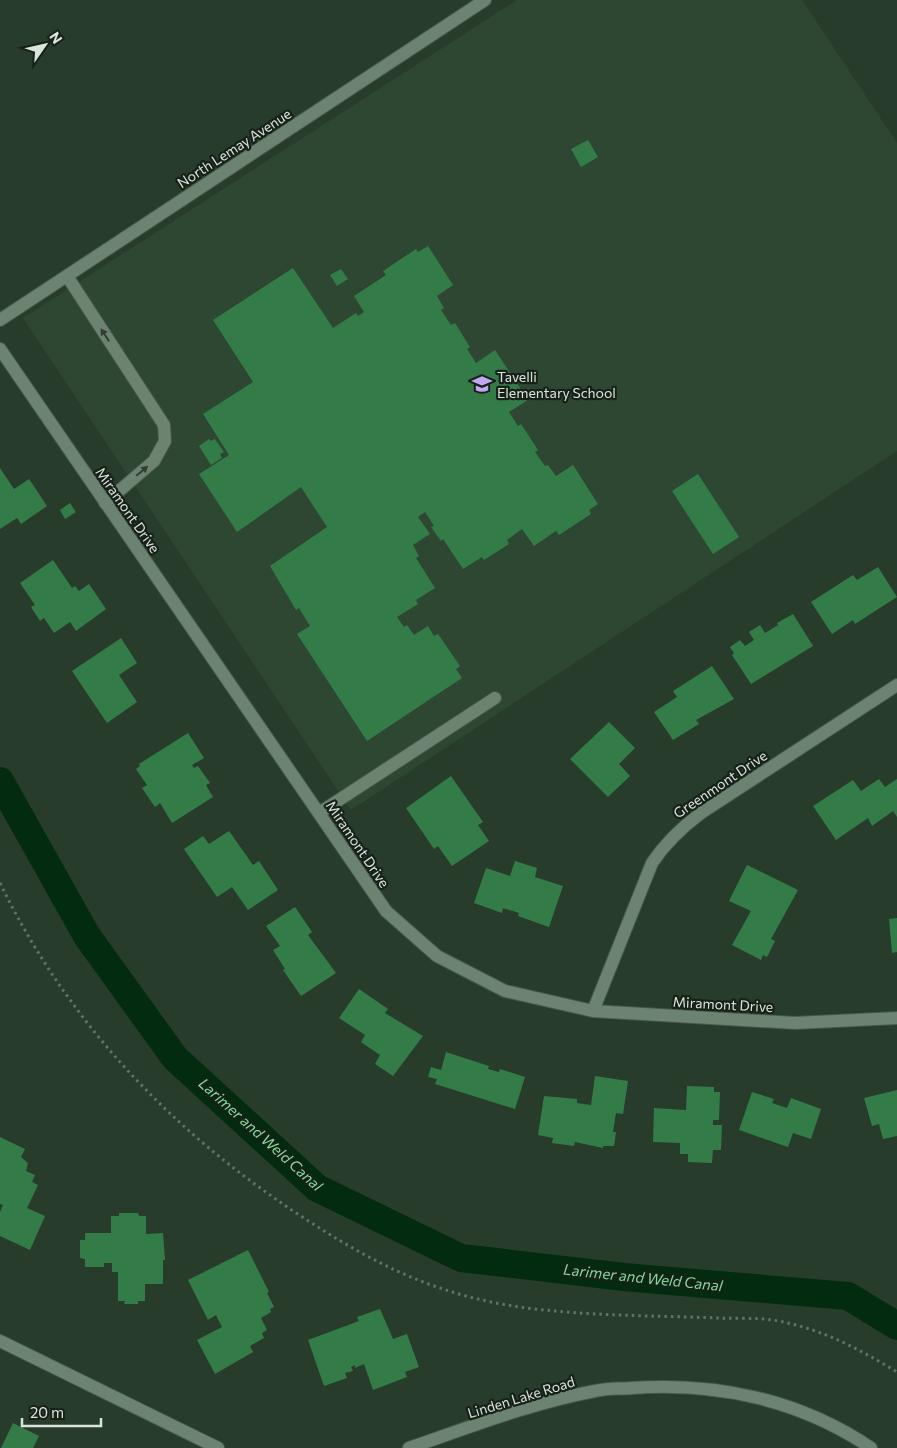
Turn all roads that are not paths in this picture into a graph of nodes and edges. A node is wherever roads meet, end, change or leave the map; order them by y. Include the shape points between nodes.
1 (485, 0) edge
2 (67, 276) junction
3 (0, 320) edge
4 (0, 349) edge
5 (105, 503) junction
6 (897, 685) edge
7 (495, 698) dead end
8 (319, 813) junction
9 (593, 1012) junction
10 (897, 1018) edge
11 (0, 1340) edge
12 (218, 1448) edge
13 (410, 1448) edge
14 (871, 1448) edge

1 - 2 street, North Lemay Avenue
2 - 3 street, North Lemay Avenue
5 -> 2 street via 154,461 165,441 164,425
4 - 5 street, Miramont Drive
5 - 8 street, Miramont Drive
6 - 9 street, Greenmont Drive via 702,813 664,845 652,863
7 - 8 street
8 - 9 street, Miramont Drive via 386,911 436,956 505,991
9 - 10 street, Miramont Drive via 795,1023
11 - 12 street
13 - 14 street, Linden Lake Road via 539,1404 596,1390 670,1386 743,1393 796,1410 853,1436

